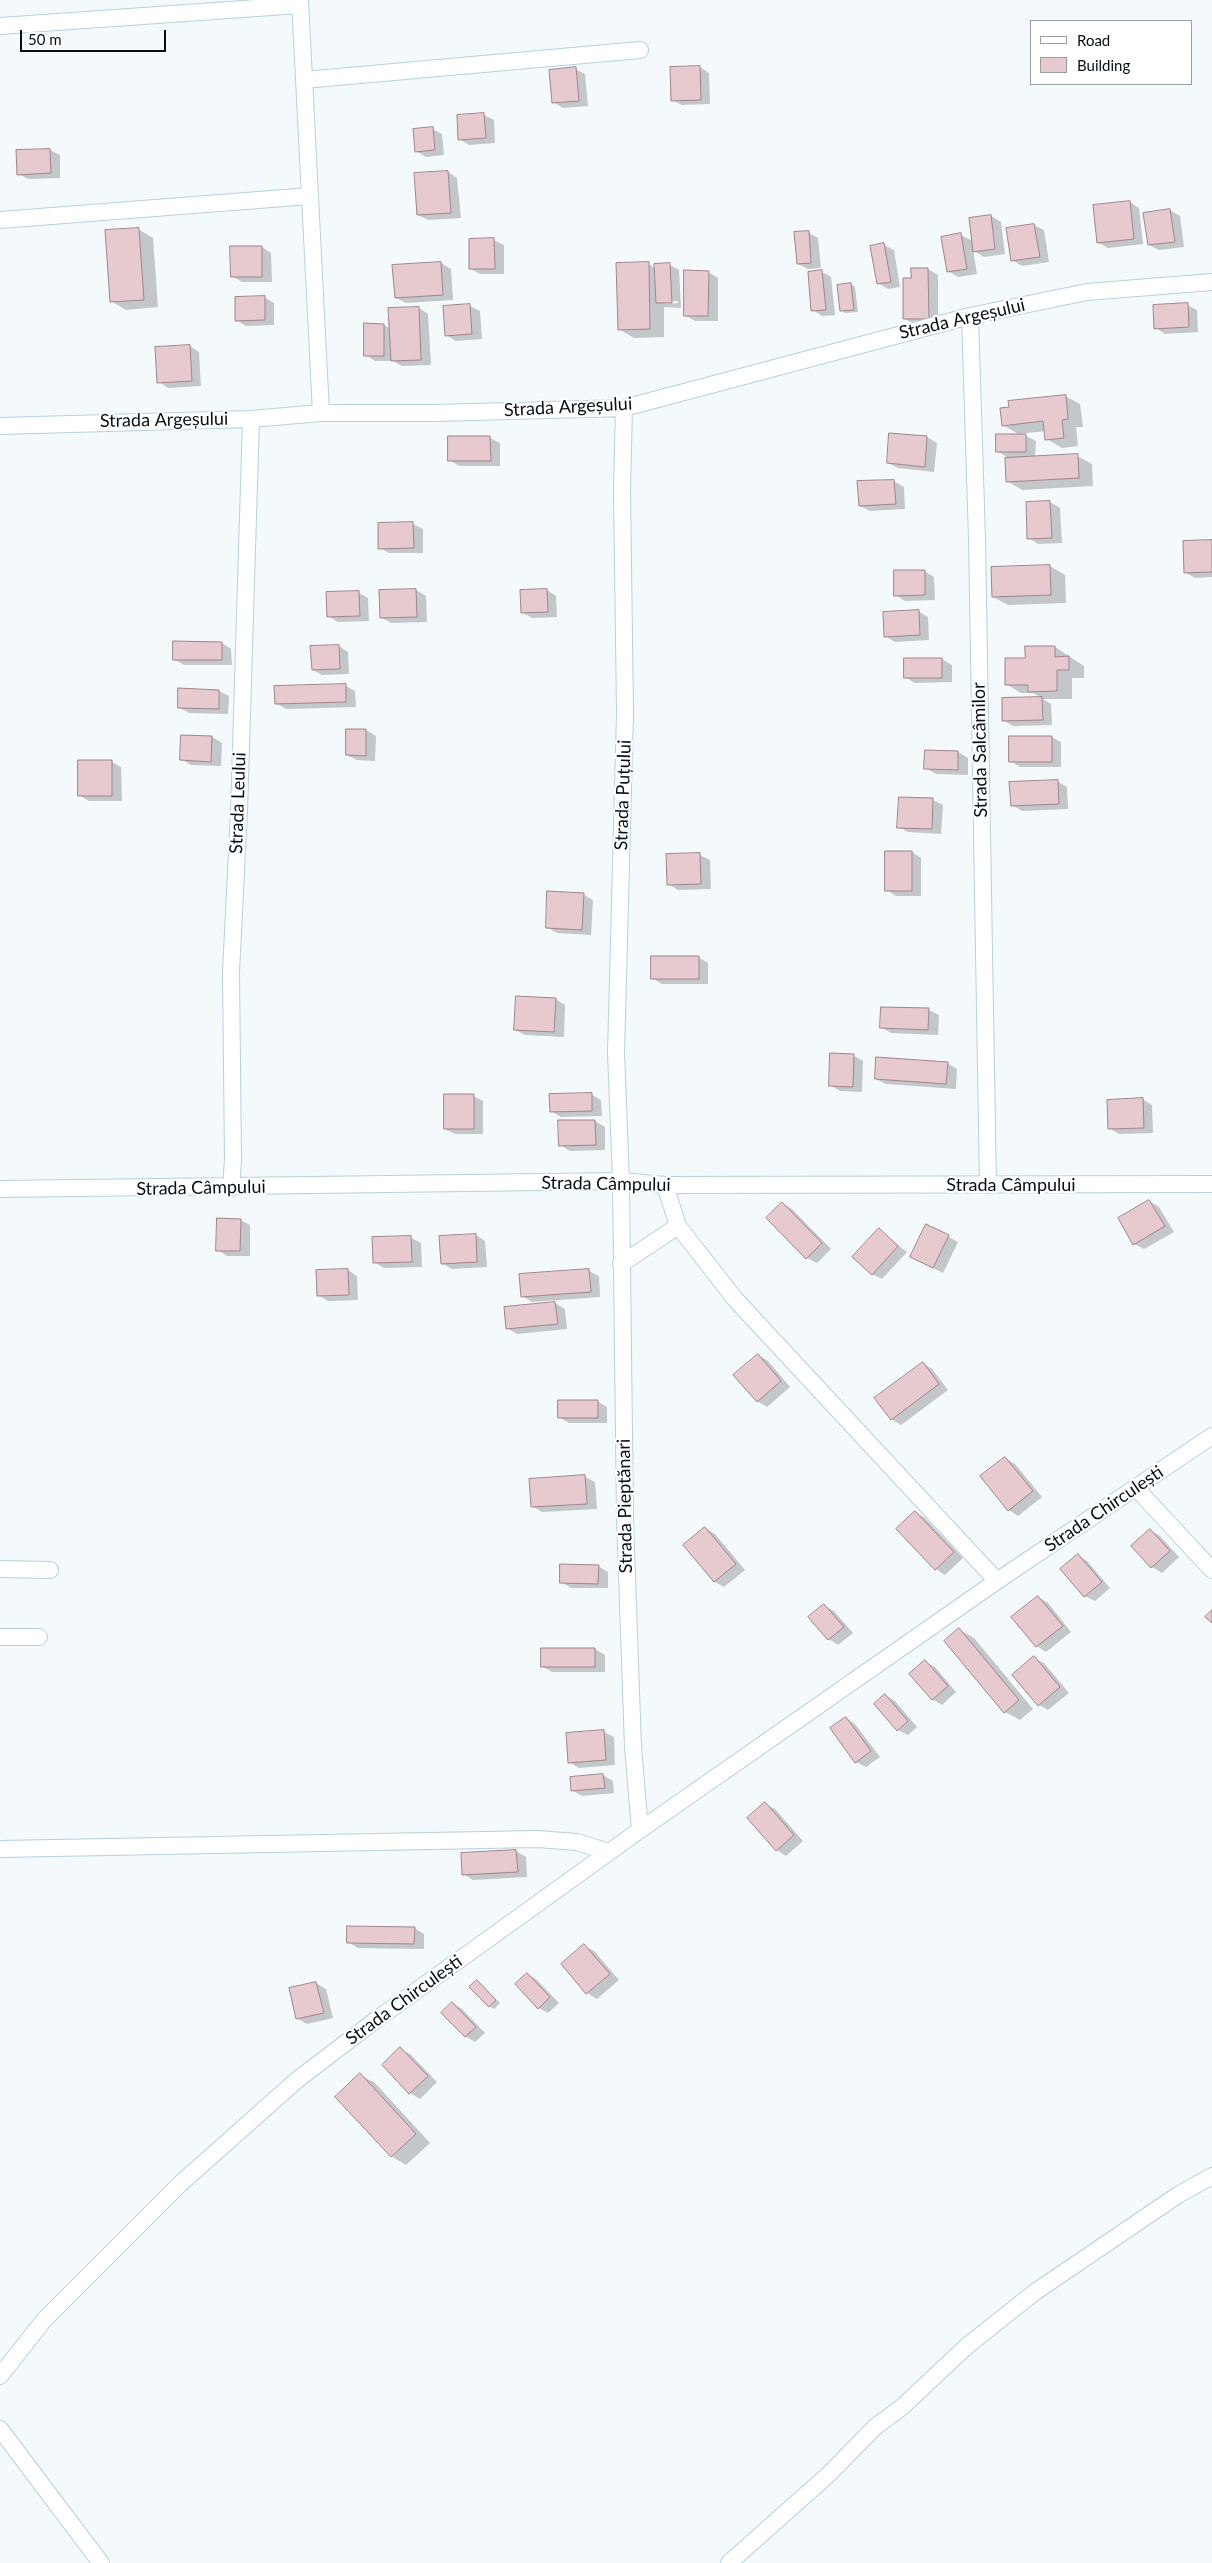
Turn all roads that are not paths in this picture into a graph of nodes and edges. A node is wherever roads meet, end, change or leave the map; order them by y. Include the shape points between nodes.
1 (300, 3) edge
2 (0, 26) edge
3 (640, 50) dead end
4 (304, 80) junction
5 (310, 196) junction
6 (0, 220) edge
7 (1212, 282) edge
8 (970, 316) junction
9 (624, 408) junction
10 (321, 413) junction
11 (251, 419) junction
12 (0, 426) edge
13 (621, 1181) junction
14 (1212, 1184) edge
15 (665, 1185) junction
16 (988, 1185) junction
17 (231, 1188) junction
18 (0, 1189) edge
19 (678, 1226) junction
20 (621, 1264) junction
21 (1212, 1436) edge
22 (1135, 1487) junction
23 (0, 1569) edge
24 (50, 1570) dead end
25 (1212, 1570) edge
26 (997, 1582) junction
27 (0, 1637) edge
28 (39, 1637) dead end
29 (640, 1830) junction
30 (0, 1849) edge
31 (609, 1852) junction
32 (1212, 2176) edge
33 (0, 2376) edge
34 (0, 2429) edge
35 (101, 2563) edge
36 (729, 2563) edge

1 - 2 street
1 - 4 street
3 - 4 street
4 - 5 street
5 - 6 street
5 - 10 street
7 - 8 street, Strada Argeșului via 1087,292
8 - 9 street, Strada Argeșului
8 - 16 street, Strada Salcâmilor
9 - 10 street, Strada Argeșului
9 - 13 street, Strada Puțului via 625,713 616,1053
10 - 11 street, Strada Argeșului
11 - 12 street, Strada Argeșului
11 - 17 street, Strada Leului via 231,972
13 - 15 street, Strada Câmpului
13 - 17 street, Strada Câmpului
13 - 20 street, Strada Pieptănari
14 - 16 street, Strada Câmpului
15 - 16 street, Strada Câmpului
15 - 19 street
17 - 18 street, Strada Câmpului
19 - 20 street
19 - 26 street via 736,1299
20 - 29 street, Strada Pieptănari via 625,1519 633,1747
21 - 22 street, Strada Chirculești
22 - 25 street
22 - 26 street, Strada Chirculești
23 - 24 street
26 - 29 street, Strada Chirculești
27 - 28 street
29 - 31 street, Strada Chirculești
30 - 31 street via 537,1839 577,1842
31 - 33 street, Strada Chirculești via 297,2080 180,2184 44,2320
32 - 36 street via 1178,2194 1035,2292 967,2346
34 - 35 street

